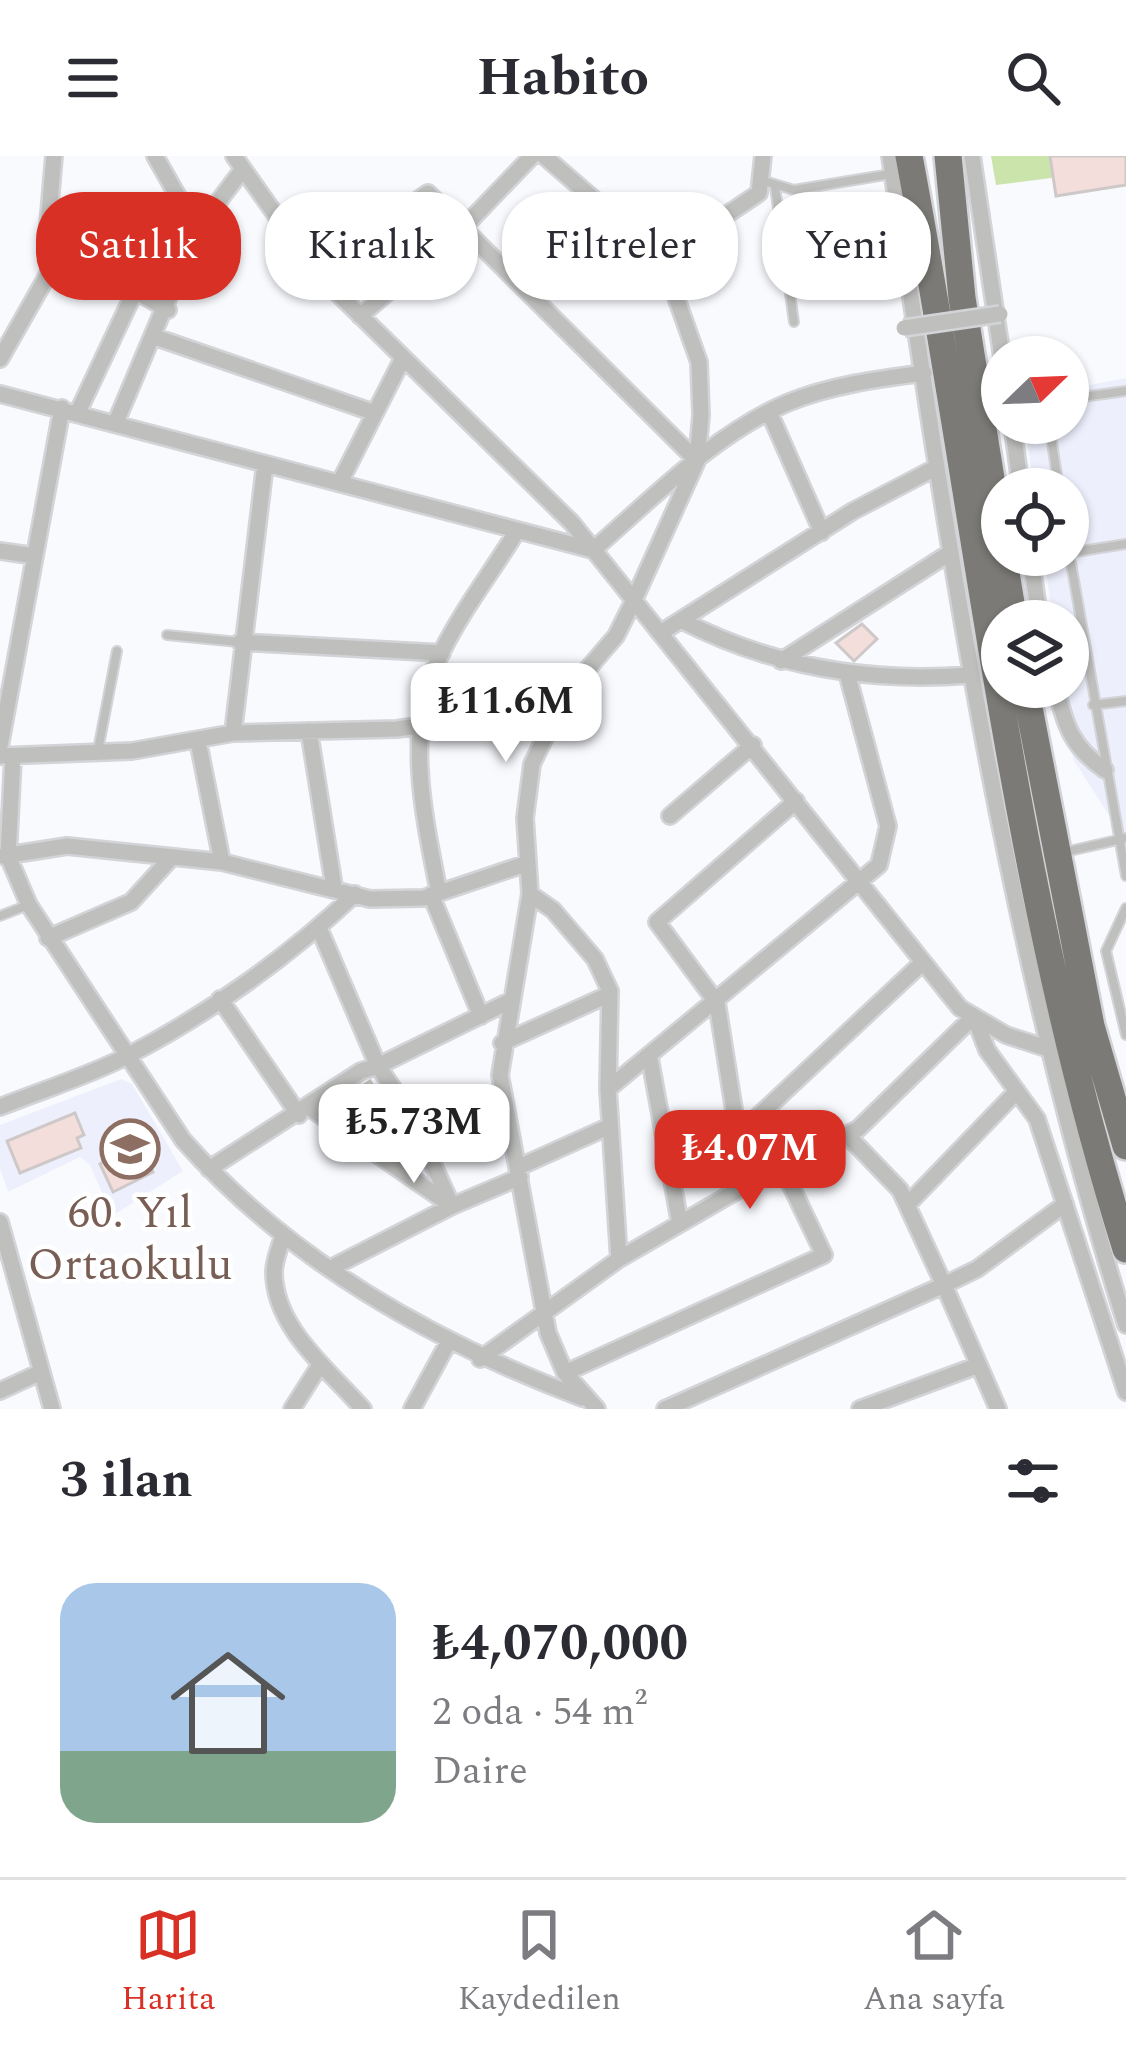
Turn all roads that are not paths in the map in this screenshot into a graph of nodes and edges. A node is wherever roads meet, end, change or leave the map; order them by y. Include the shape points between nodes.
1 (54, 156) edge
2 (155, 156) edge
3 (532, 156) edge
4 (544, 156) edge
5 (763, 156) edge
6 (890, 156) edge
7 (948, 156) edge
8 (972, 156) edge
9 (238, 163) edge
10 (901, 165) edge
11 (769, 184) junction
12 (51, 192) edge
13 (175, 192) edge
14 (220, 192) edge
15 (586, 192) edge
16 (265, 201) edge
17 (738, 207) edge
18 (478, 212) edge
19 (478, 247) edge
20 (36, 296) edge
21 (131, 300) edge
22 (151, 300) edge
23 (172, 300) edge
24 (344, 300) edge
25 (379, 300) edge
26 (677, 300) edge
27 (168, 310) junction
28 (1000, 314) dead end
29 (360, 316) junction
30 (794, 322) dead end
31 (904, 328) dead end
32 (999, 336) edge
33 (155, 337) junction
34 (403, 358) junction
35 (0, 359) edge
36 (924, 373) junction
37 (1126, 391) edge
38 (0, 394) edge
39 (1089, 396) edge
40 (70, 411) junction
41 (372, 412) junction
42 (770, 413) junction
43 (116, 422) junction
44 (697, 461) junction
45 (265, 464) junction
46 (938, 467) junction
47 (990, 468) edge
48 (340, 482) junction
49 (822, 532) junction
50 (515, 533) junction
51 (1126, 544) edge
52 (1089, 548) edge
53 (593, 550) junction
54 (0, 551) edge
55 (951, 552) junction
56 (35, 556) junction
57 (1072, 576) edge
58 (634, 600) junction
59 (681, 620) junction
60 (662, 632) junction
61 (167, 635) dead end
62 (240, 642) junction
63 (117, 651) dead end
64 (442, 652) junction
65 (781, 661) junction
66 (847, 673) junction
67 (970, 675) junction
68 (1126, 701) edge
69 (561, 705) junction
70 (1093, 705) junction
71 (1026, 708) edge
72 (1061, 708) edge
73 (423, 726) junction
74 (309, 731) junction
75 (233, 733) junction
76 (198, 741) junction
77 (753, 746) junction
78 (4, 753) edge
79 (97, 753) junction
80 (1105, 770) junction
81 (796, 801) junction
82 (670, 816) dead end
83 (1122, 839) edge
84 (4, 856) edge
85 (172, 857) junction
86 (1042, 857) junction
87 (222, 862) junction
88 (528, 863) junction
89 (1126, 876) edge
90 (863, 884) junction
91 (334, 887) junction
92 (355, 894) junction
93 (435, 894) junction
94 (530, 894) junction
95 (29, 905) junction
96 (1126, 908) edge
97 (0, 916) edge
98 (319, 928) junction
99 (48, 938) junction
100 (922, 963) junction
101 (610, 994) junction
102 (220, 999) junction
103 (510, 1001) junction
104 (717, 1003) junction
105 (481, 1016) junction
106 (974, 1016) junction
107 (1126, 1035) edge
108 (502, 1043) junction
109 (1049, 1049) junction
110 (128, 1056) junction
111 (650, 1059) junction
112 (378, 1066) junction
113 (608, 1089) junction
114 (1017, 1091) junction
115 (0, 1107) edge
116 (304, 1112) junction
117 (610, 1126) junction
118 (738, 1135) junction
119 (847, 1136) junction
120 (1126, 1146) edge
121 (782, 1168) junction
122 (209, 1169) junction
123 (519, 1172) junction
124 (752, 1181) junction
125 (1064, 1204) junction
126 (907, 1205) junction
127 (452, 1206) junction
128 (0, 1222) edge
129 (680, 1224) junction
130 (284, 1234) junction
131 (1126, 1249) edge
132 (619, 1259) junction
133 (331, 1268) junction
134 (944, 1285) junction
135 (544, 1310) junction
136 (1126, 1324) edge
137 (448, 1343) junction
138 (480, 1359) junction
139 (320, 1365) junction
140 (979, 1365) junction
141 (39, 1373) junction
142 (565, 1373) junction
143 (0, 1390) edge
144 (1126, 1392) edge
145 (591, 1404) edge
146 (872, 1407) edge
147 (52, 1409) edge
148 (292, 1409) edge
149 (363, 1409) edge
150 (412, 1409) edge
151 (665, 1409) edge
152 (998, 1409) edge

1 - 12 street
2 - 13 street
3 - 18 street
4 - 15 street
5 - 11 street
6 - 10 street
7 - 47 highway
8 - 32 street
9 - 14 street
9 - 16 street
10 - 11 lane via 794,190
10 - 36 street
10 - 86 highway via 996,695
11 - 17 street
11 - 30 lane
19 - 44 street
20 - 35 street
21 - 40 street
22 - 27 street
23 - 27 street
24 - 29 street
25 - 29 street
26 - 44 street via 699,362
27 - 33 street
28 - 31 street, bridge
29 - 34 street
33 - 41 street
33 - 43 street
34 - 41 street
34 - 53 street
36 - 42 street via 860,381
36 - 46 street
37 - 39 lane
38 - 40 street
40 - 43 street
40 - 56 street
41 - 48 street
42 - 44 street
42 - 49 street
43 - 45 street
44 - 53 street
44 - 58 street
45 - 48 street
45 - 62 street
46 - 49 street
46 - 55 street
48 - 50 street
49 - 59 street
50 - 53 street
50 - 64 street
51 - 52 lane
53 - 58 street
54 - 56 street
55 - 65 street
55 - 67 street
56 - 78 street
57 - 70 lane
58 - 60 street
58 - 69 street
59 - 60 street
59 - 65 street
60 - 77 street
61 - 62 lane
62 - 64 street
62 - 75 street
63 - 79 lane
64 - 73 street
65 - 66 street
66 - 67 street
66 - 90 street via 887,826 879,865
67 - 109 street
68 - 70 lane
69 - 73 street
69 - 88 street via 532,764
70 - 80 lane
71 - 86 highway
72 - 80 street via 1067,734
73 - 74 street
73 - 93 street via 420,796
74 - 75 street
74 - 91 street
75 - 76 street
76 - 79 street
76 - 87 street
77 - 81 street
77 - 82 street
78 - 79 street
78 - 84 street
80 - 83 lane
81 - 90 street
81 - 104 street via 657,922
83 - 86 lane
83 - 89 lane
84 - 85 street via 67,846
84 - 95 street
85 - 87 street
85 - 99 street via 131,902
86 - 120 highway
86 - 131 highway
87 - 91 street
88 - 93 street
88 - 94 street
90 - 100 street
90 - 104 street
91 - 92 street
92 - 93 street
92 - 98 street
93 - 105 street
94 - 101 street via 595,958
94 - 103 street
95 - 97 lane
95 - 99 street
96 - 107 lane via 1106,952
98 - 102 street
98 - 112 street
99 - 110 street
100 - 106 street
100 - 118 street
101 - 108 street
101 - 113 street
102 - 110 street
102 - 116 street
103 - 105 street
103 - 108 street
104 - 111 street
104 - 118 street
105 - 112 street
106 - 109 street
106 - 114 street
106 - 119 street
108 - 123 street via 500,1075
109 - 136 street
110 - 115 street
110 - 122 street
111 - 113 street
111 - 129 street
112 - 116 street
112 - 127 street
113 - 117 street
114 - 125 street via 1037,1119
114 - 126 street
116 - 122 street
116 - 127 street
117 - 123 street
117 - 132 street
118 - 124 street
119 - 121 street
119 - 126 street
121 - 124 street
121 - 142 street via 824,1255
122 - 130 street
123 - 127 street
123 - 135 street
124 - 129 street
125 - 134 street
125 - 144 street
126 - 134 street
127 - 133 street
128 - 141 street
129 - 132 street
130 - 133 street
130 - 139 street via 274,1273 291,1322
132 - 135 street
133 - 137 street
134 - 140 street
134 - 151 street
135 - 138 street
135 - 142 street
137 - 138 street
137 - 150 street
138 - 145 street
139 - 148 street
139 - 149 street
140 - 146 street
140 - 152 street
141 - 143 street
141 - 147 street
142 - 145 street

